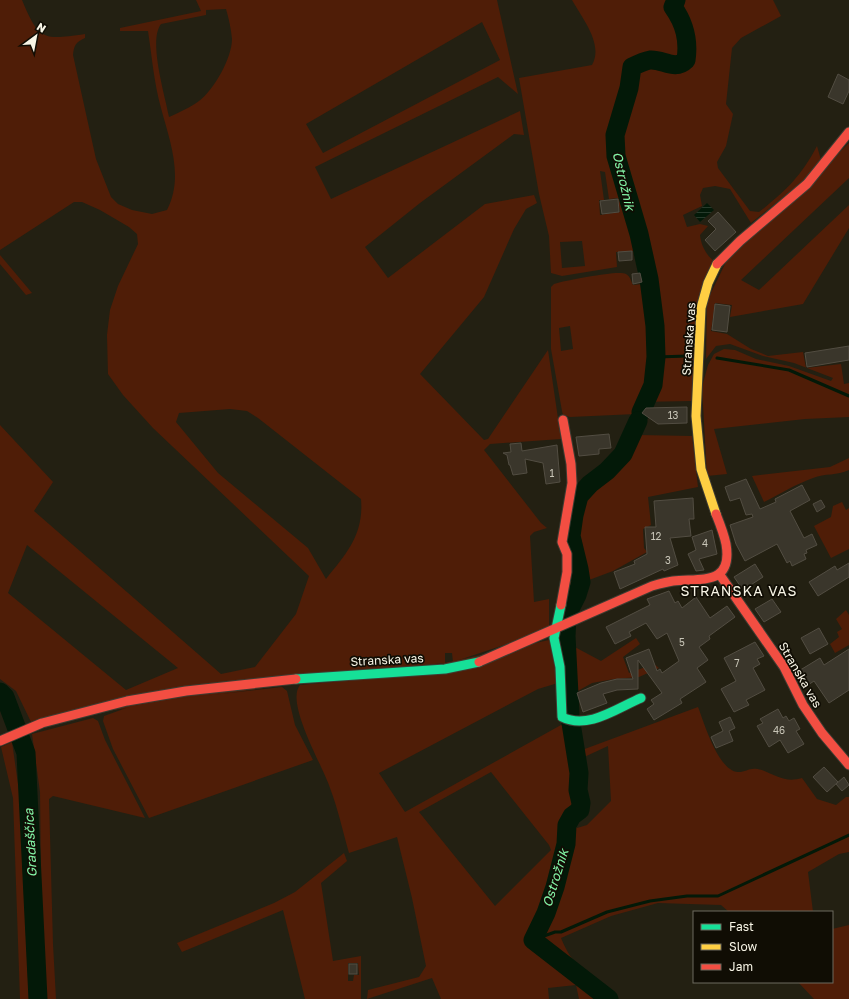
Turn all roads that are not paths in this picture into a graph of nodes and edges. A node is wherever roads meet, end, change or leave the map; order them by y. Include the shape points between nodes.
1 (849, 132) edge
2 (563, 420) dead end
3 (720, 575) junction
4 (560, 628) junction
5 (641, 698) dead end
6 (0, 740) edge
7 (849, 766) edge

1 - 3 street, Stranska vas via 807,184 718,263 708,283 701,308 696,416 701,469 728,555 727,566
2 - 4 street via 572,464 572,483 562,535 567,554 567,572
3 - 4 street, Stranska vas via 709,580 676,581 652,586
3 - 7 street, Stranska vas via 784,667 803,705
4 - 5 street via 554,638 561,671 562,717 574,722 589,721
4 - 6 street, Stranska vas via 493,657 470,664 445,669 323,676 186,691 127,701 42,724

